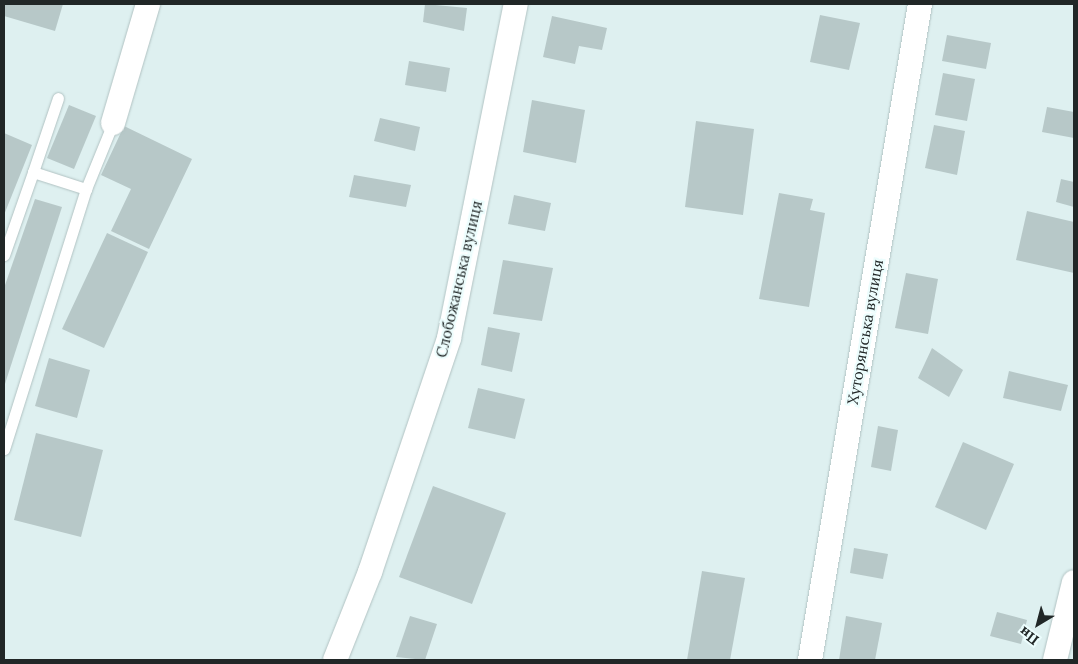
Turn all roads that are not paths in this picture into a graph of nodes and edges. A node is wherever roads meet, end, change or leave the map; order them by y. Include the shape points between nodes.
1 (148, 4) edge
2 (516, 4) edge
3 (920, 4) edge
4 (58, 98) dead end
5 (113, 123) joint
6 (33, 172) junction
7 (86, 189) junction
8 (4, 255) edge
9 (4, 449) edge
10 (1074, 582) edge
11 (335, 660) edge
12 (810, 660) edge
13 (1055, 660) edge

1 - 5 street
2 - 11 street, Слобожанська вулиця via 449,338 370,572
3 - 12 street, Хуторянська вулиця
4 - 6 lane
5 - 7 lane
6 - 7 lane
6 - 8 lane
7 - 9 lane
10 - 13 street

